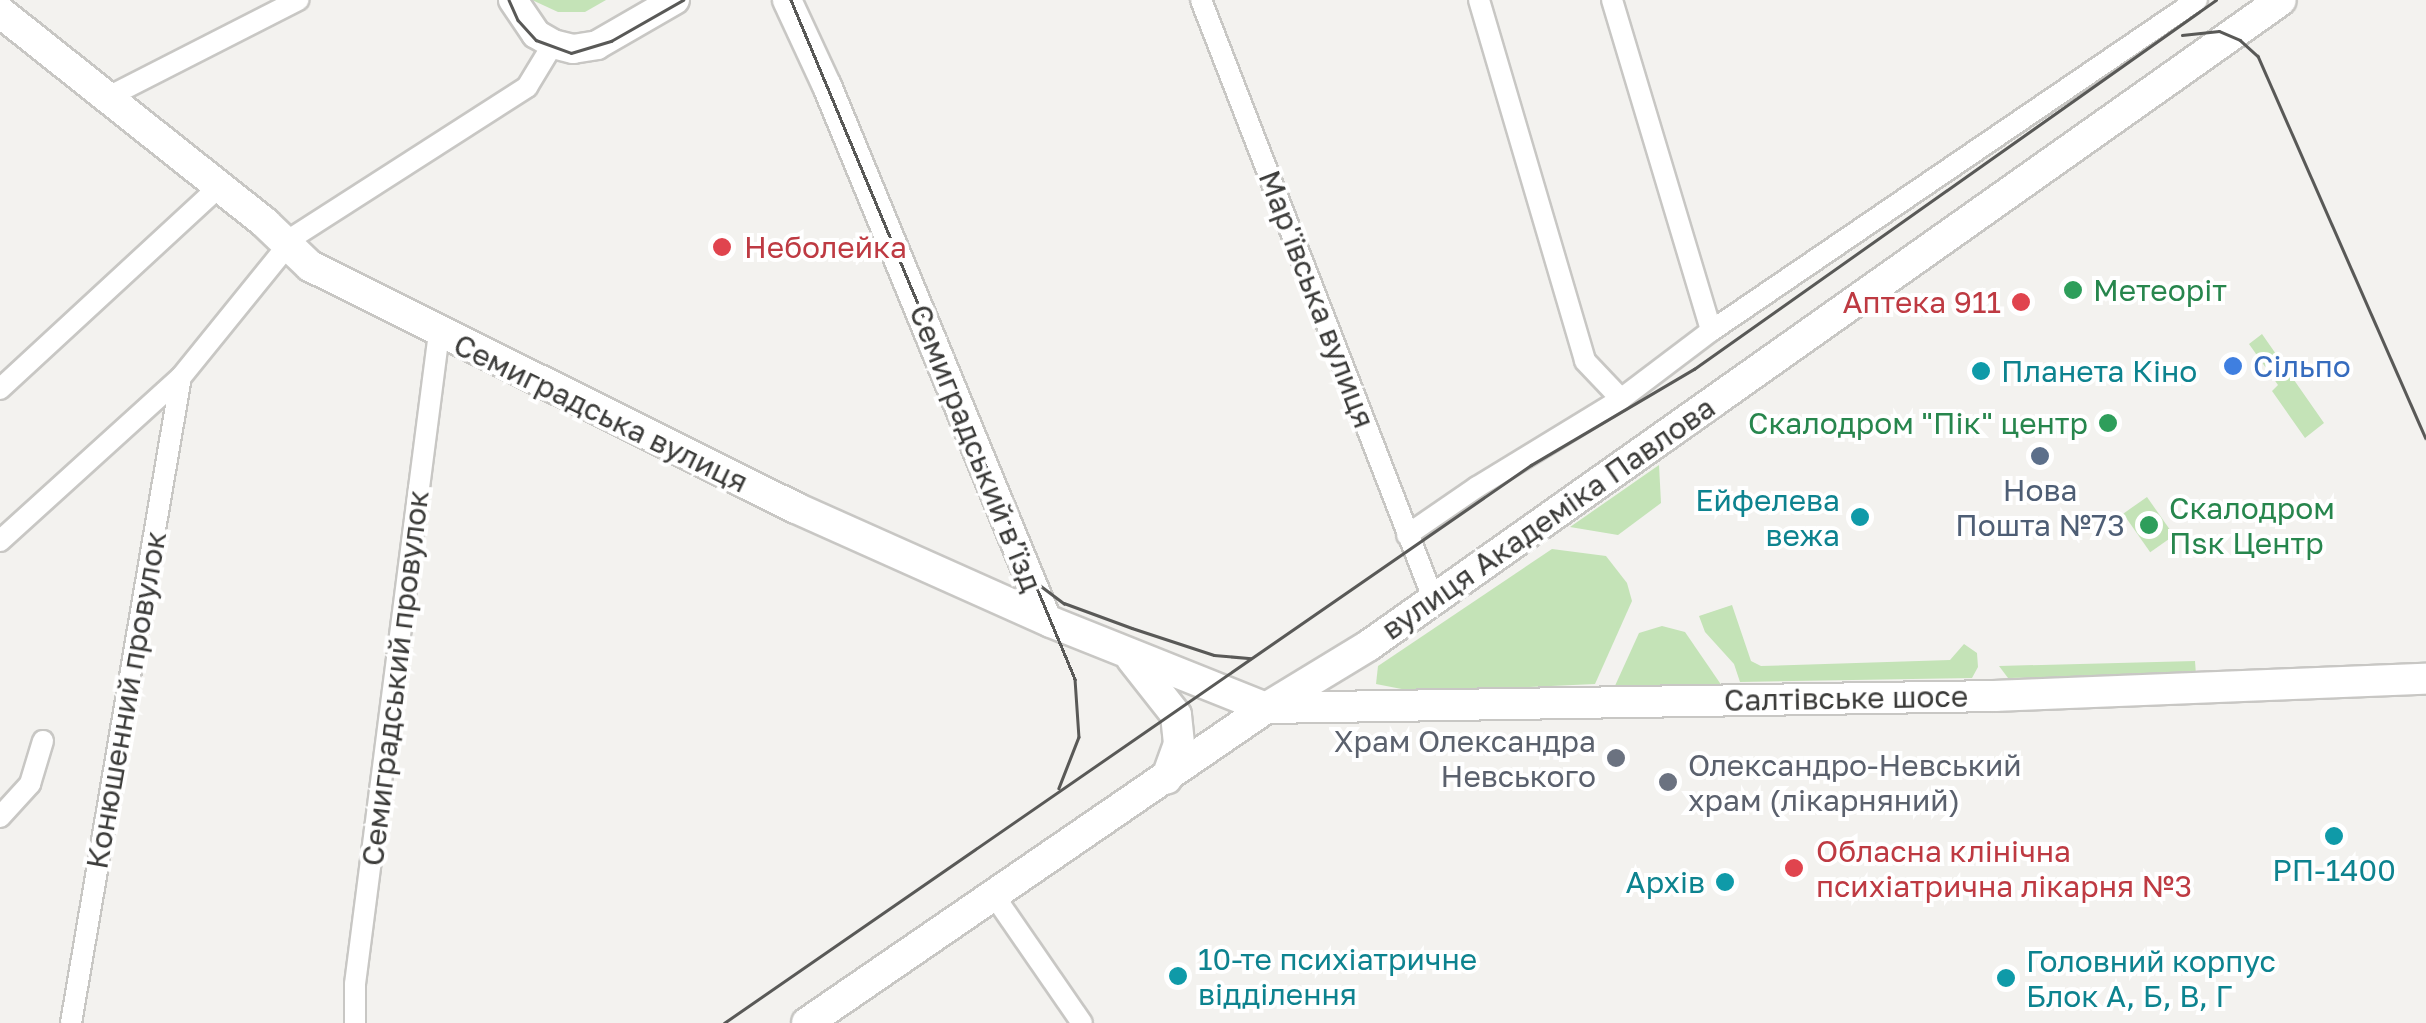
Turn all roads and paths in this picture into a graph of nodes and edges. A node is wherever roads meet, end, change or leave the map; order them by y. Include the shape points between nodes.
1 (298, 0) edge
2 (513, 0) edge
3 (676, 0) edge
4 (787, 0) edge
5 (1202, 0) edge
6 (1479, 0) edge
7 (1612, 0) edge
8 (2197, 0) edge
9 (2281, 0) edge
10 (0, 12) edge
11 (552, 44) junction
12 (106, 98) junction
13 (218, 187) junction
14 (285, 246) junction
15 (1710, 331) junction
16 (439, 333) junction
17 (181, 378) junction
18 (0, 389) edge
19 (1622, 400) junction
20 (1407, 535) junction
21 (0, 541) edge
22 (1434, 598) junction
23 (1048, 620) junction
24 (1368, 646) junction
25 (1126, 653) junction
26 (2426, 680) edge
27 (1393, 705) junction
28 (1266, 708) junction
29 (43, 741) dead end
30 (1166, 779) junction
31 (0, 817) edge
32 (994, 898) junction
33 (70, 1023) edge
34 (355, 1023) edge
35 (807, 1023) edge
36 (1082, 1023) edge

1 - 12 street
2 - 11 main road via 520,16
3 - 11 main road via 597,45
4 - 23 main road, Семиградський в’їзд
5 - 20 street, Мар'ївська вулиця
6 - 19 street via 1586,361
7 - 15 street
8 - 15 street, вулиця Академіка Павлова
9 - 22 main road, вулиця Академіка Павлова
10 - 12 main road, Семиградська вулиця
11 - 14 street via 527,87
12 - 13 main road, Семиградська вулиця
13 - 14 main road, Семиградська вулиця
13 - 18 street
14 - 16 main road, Семиградська вулиця via 310,266
14 - 17 street
15 - 19 street, вулиця Академіка Павлова
16 - 23 main road, Семиградська вулиця via 796,508
16 - 34 street, Семиградський провулок
17 - 21 street
17 - 33 street, Конюшенний провулок
19 - 20 street, вулиця Академіка Павлова
20 - 22 street, Мар'ївська вулиця
22 - 24 main road, вулиця Академіка Павлова
23 - 25 main road, Семиградська вулиця
24 - 27 main road via 1357,670 1360,686
24 - 28 main road, вулиця Академіка Павлова
25 - 28 main road, Семиградська вулиця
25 - 30 main road via 1176,715 1179,744
26 - 27 main road, Салтівське шосе via 1996,696
27 - 28 main road, Салтівське шосе
28 - 30 main road, вулиця Академіка Павлова
29 - 31 street via 30,784
30 - 32 main road, вулиця Академіка Павлова
32 - 35 main road, вулиця Академіка Павлова
32 - 36 street

